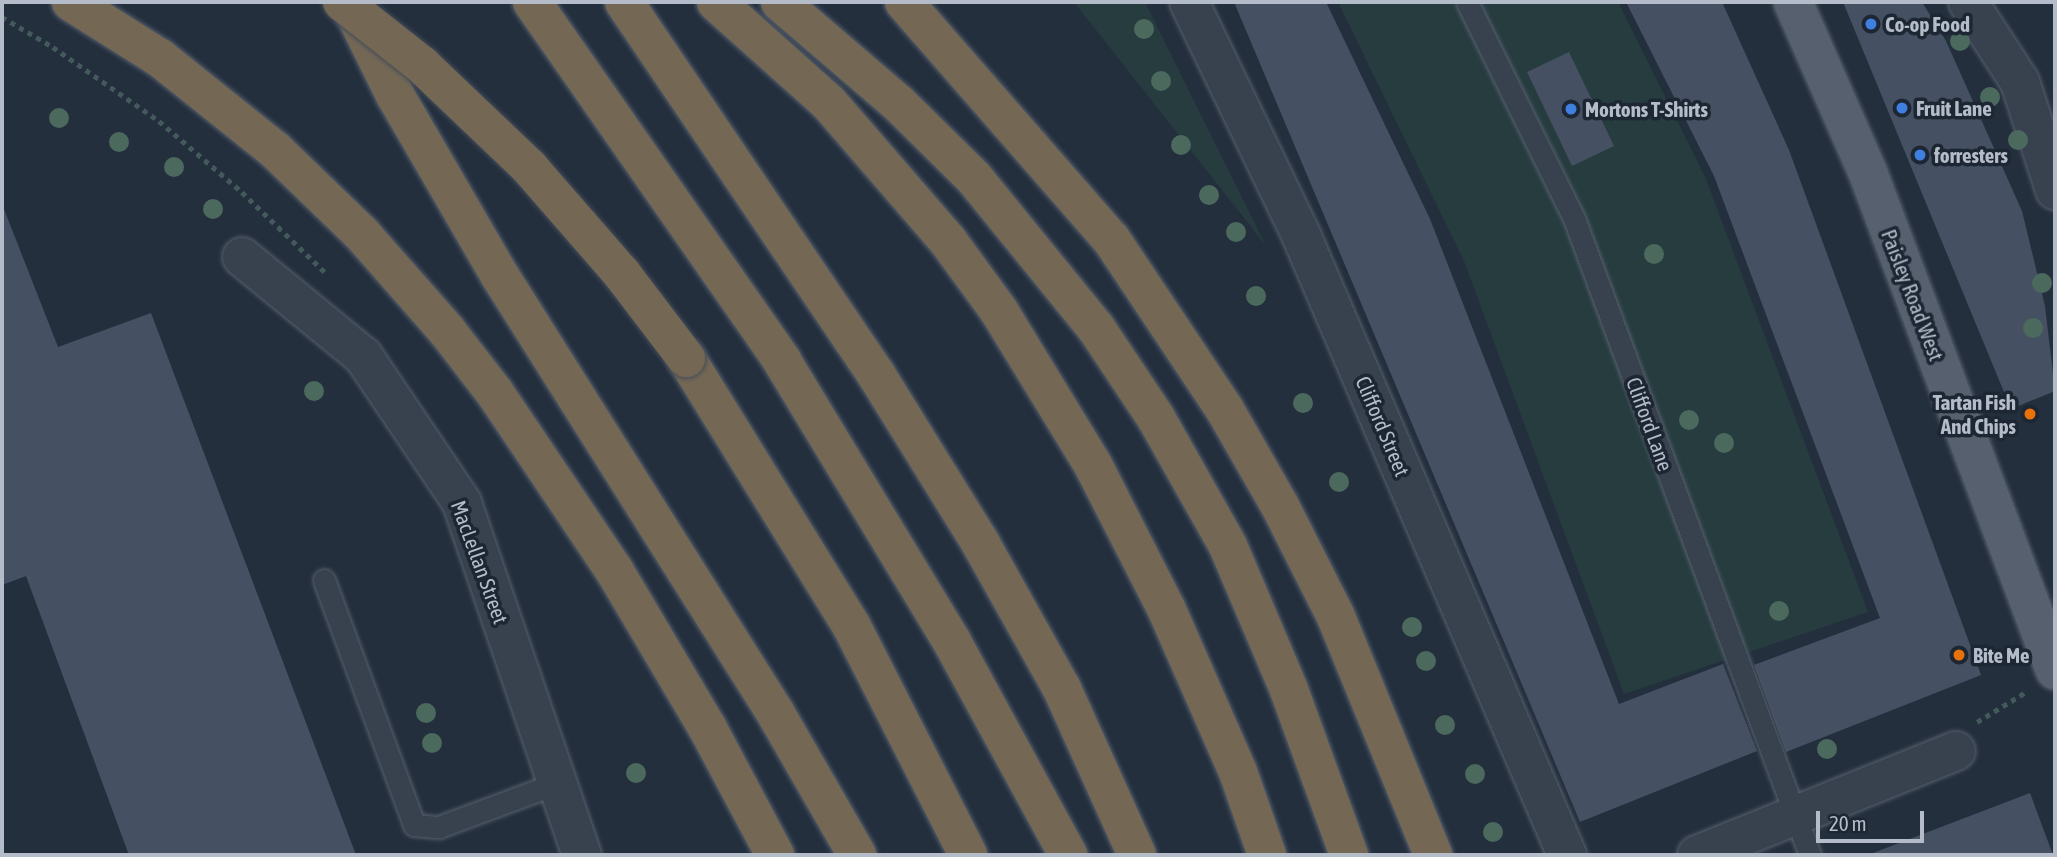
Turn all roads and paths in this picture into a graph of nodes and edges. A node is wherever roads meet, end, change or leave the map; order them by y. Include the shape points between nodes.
1 (71, 2) edge
2 (342, 2) edge
3 (349, 2) edge
4 (532, 2) edge
5 (624, 2) edge
6 (716, 2) edge
7 (780, 2) edge
8 (904, 2) edge
9 (1189, 2) edge
10 (1467, 2) edge
11 (1793, 2) edge
12 (1968, 2) edge
13 (2, 17) edge
14 (2055, 190) edge
15 (242, 257) dead end
16 (329, 276) dead end
17 (324, 580) dead end
18 (2044, 680) edge
19 (1956, 751) joint
20 (557, 783) junction
21 (1796, 816) junction
22 (582, 855) edge
23 (775, 855) edge
24 (857, 855) edge
25 (968, 855) edge
26 (1068, 855) edge
27 (1137, 855) edge
28 (1266, 855) edge
29 (1349, 855) edge
30 (1433, 855) edge
31 (1567, 855) edge
32 (1698, 855) edge
33 (1810, 855) edge

1 - 23 highway via 160,58 275,150 361,233 495,393 614,570 701,715
2 - 25 highway, bridge via 422,65 529,167 614,263 686,358 851,625
3 - 24 highway via 395,95 500,275 776,713
4 - 26 highway via 782,361 951,640
5 - 27 highway via 877,376 981,544 1062,690
6 - 28 highway via 828,102 892,172 999,310 1093,465 1166,608 1237,772
7 - 29 highway via 898,103 974,178 1032,245 1111,350 1156,418 1228,546 1289,690
8 - 30 highway via 1052,166 1111,239 1217,398 1280,506 1336,617
9 - 31 street, Clifford Street via 1301,235
10 - 21 lane, Clifford Lane via 1575,221
11 - 18 main road, Paisley Road West via 1868,173
12 - 14 street via 2020,82
13 - 16 path via 159,121
15 - 20 street, MacLellan Street via 363,356 462,503
17 - 20 lane via 414,825 439,827
18 - 19 path via 1973,725
19 - 21 street
20 - 22 street, MacLellan Street
21 - 32 street
21 - 33 lane, Clifford Lane

